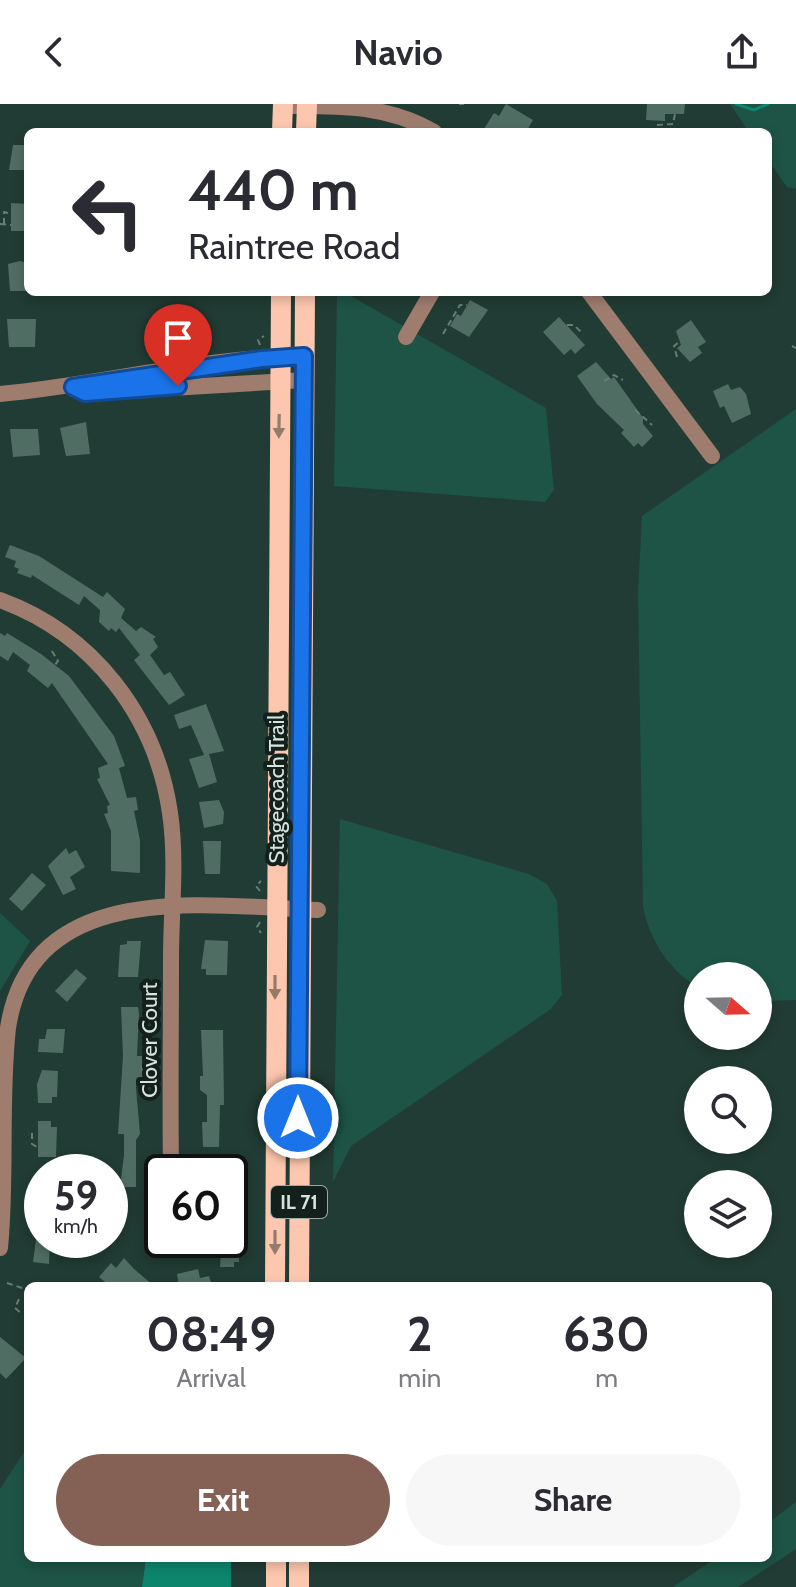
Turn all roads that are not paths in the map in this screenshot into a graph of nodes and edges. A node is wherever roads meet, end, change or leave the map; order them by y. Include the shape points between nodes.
1 (283, 105) edge
2 (307, 105) edge
3 (282, 128) edge
4 (306, 128) edge
5 (426, 128) edge
6 (281, 296) edge
7 (305, 296) edge
8 (430, 296) edge
9 (592, 296) edge
10 (406, 337) dead end
11 (304, 356) junction
12 (280, 357) junction
13 (280, 380) junction
14 (304, 380) junction
15 (73, 387) junction
16 (0, 394) edge
17 (712, 456) dead end
18 (0, 600) edge
19 (171, 908) junction
20 (275, 909) junction
21 (308, 910) junction
22 (171, 1154) edge
23 (0, 1248) edge
24 (275, 1282) edge
25 (299, 1282) edge
26 (276, 1562) edge
27 (299, 1562) edge
28 (276, 1587) edge
29 (299, 1587) edge

1 - 2 street
1 - 3 main road
2 - 4 main road
2 - 5 street via 376,108
6 - 12 main road, Stagecoach Trail / IL 71
7 - 11 main road, Stagecoach Trail / IL 71
8 - 10 street
9 - 17 street
11 - 12 street
11 - 14 main road, Stagecoach Trail / IL 71
12 - 13 main road, Stagecoach Trail / IL 71
12 - 15 street
13 - 14 street
13 - 15 street via 85,393
13 -> 20 main road, Stagecoach Trail / IL 71
14 - 21 main road, Stagecoach Trail / IL 71
15 - 16 street
18 - 19 street, Clover Court via 86,651 142,723 170,814
19 - 20 street
19 - 22 street, Clover Court
19 - 23 street via 117,911 78,926 47,950 23,982 7,1039
20 - 21 street
20 -> 24 main road, Stagecoach Trail / IL 71
21 - 25 main road, Stagecoach Trail / IL 71
26 - 28 main road
27 - 29 main road

